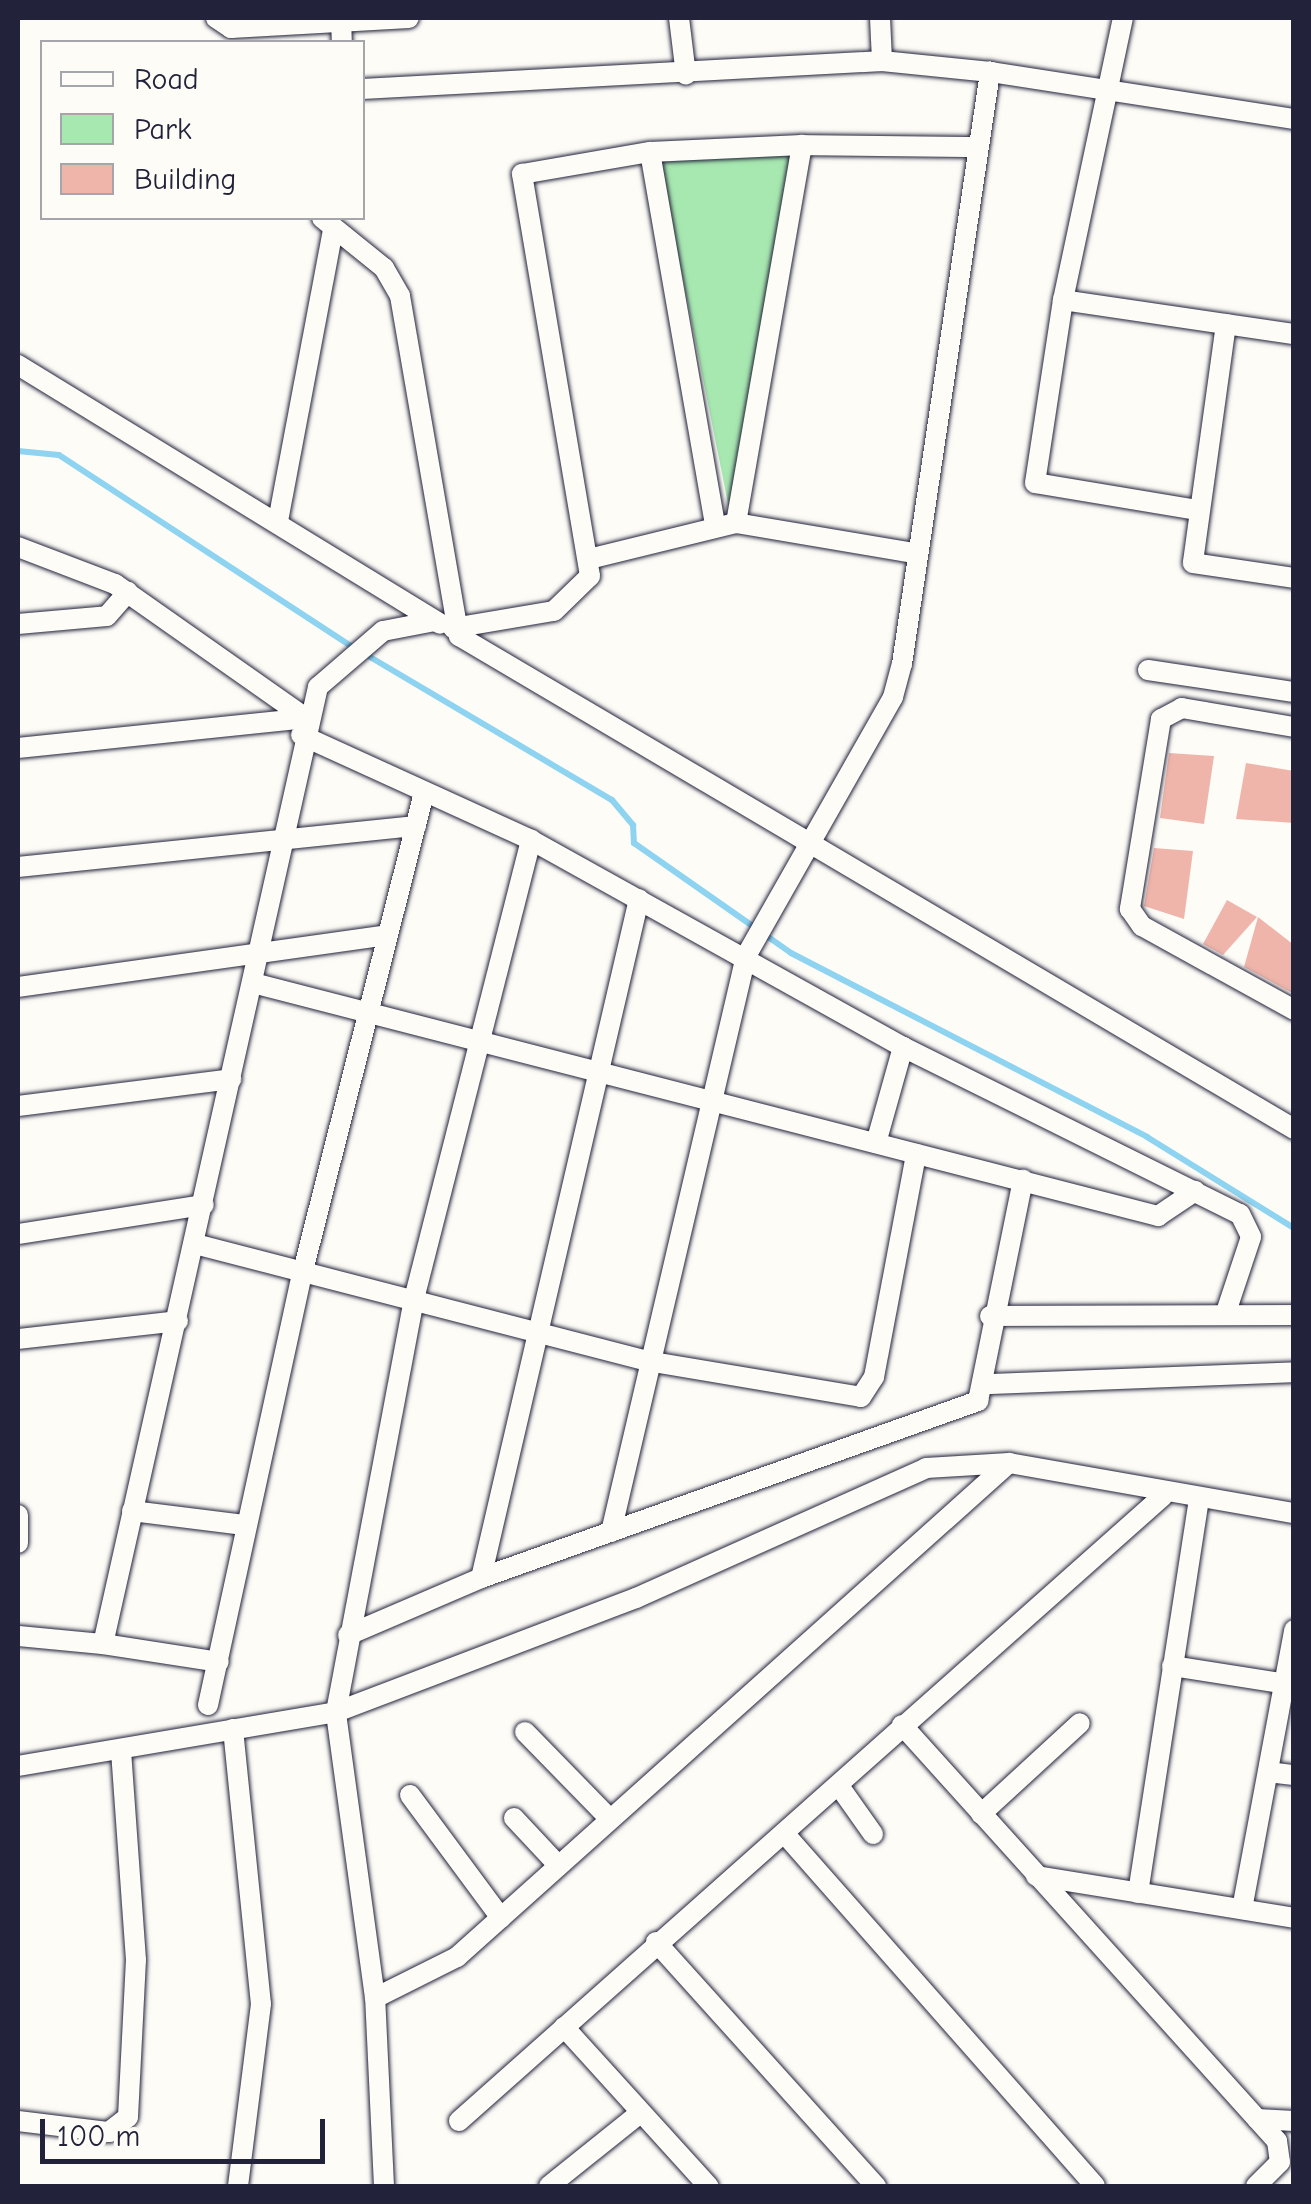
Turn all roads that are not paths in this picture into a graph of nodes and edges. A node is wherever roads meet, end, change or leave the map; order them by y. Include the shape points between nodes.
1 (216, 18) edge
2 (409, 18) edge
3 (678, 18) edge
4 (880, 18) edge
5 (1123, 18) edge
6 (342, 27) edge
7 (882, 61) junction
8 (990, 72) junction
9 (686, 75) junction
10 (365, 89) edge
11 (1106, 92) junction
12 (1294, 119) edge
13 (802, 145) junction
14 (978, 146) junction
15 (650, 152) junction
16 (328, 223) edge
17 (1062, 300) junction
18 (1226, 324) junction
19 (1294, 334) edge
20 (18, 365) edge
21 (1197, 510) junction
22 (278, 521) junction
23 (736, 522) junction
24 (714, 524) junction
25 (18, 547) edge
26 (914, 553) junction
27 (592, 558) junction
28 (1294, 578) edge
29 (128, 592) junction
30 (18, 624) edge
31 (449, 628) junction
32 (1148, 670) dead end
33 (1294, 692) edge
34 (304, 727) junction
35 (1294, 727) edge
36 (18, 748) edge
37 (424, 793) junction
38 (416, 826) junction
39 (286, 834) junction
40 (807, 836) junction
41 (531, 840) junction
42 (18, 867) edge
43 (639, 899) junction
44 (386, 935) junction
45 (750, 947) junction
46 (258, 950) junction
47 (252, 983) junction
48 (18, 987) edge
49 (366, 1008) junction
50 (1294, 1010) edge
51 (482, 1038) junction
52 (903, 1047) junction
53 (595, 1069) junction
54 (231, 1079) junction
55 (712, 1098) junction
56 (18, 1106) edge
57 (1294, 1129) edge
58 (876, 1143) junction
59 (916, 1154) junction
60 (1022, 1180) junction
61 (1195, 1191) junction
62 (204, 1205) junction
63 (18, 1234) edge
64 (195, 1244) junction
65 (302, 1271) junction
66 (414, 1300) junction
67 (1226, 1312) junction
68 (1294, 1315) edge
69 (990, 1316) junction
70 (178, 1321) junction
71 (536, 1333) junction
72 (18, 1339) edge
73 (647, 1361) junction
74 (1294, 1372) edge
75 (988, 1384) junction
76 (1009, 1463) junction
77 (1163, 1496) junction
78 (1200, 1501) junction
79 (132, 1510) junction
80 (1294, 1513) edge
81 (18, 1515) edge
82 (244, 1525) junction
83 (611, 1532) junction
84 (18, 1542) edge
85 (481, 1578) junction
86 (1294, 1630) edge
87 (348, 1635) junction
88 (18, 1636) edge
89 (103, 1644) junction
90 (220, 1662) junction
91 (1172, 1666) junction
92 (1289, 1684) edge
93 (208, 1704) dead end
94 (336, 1712) junction
95 (1080, 1723) dead end
96 (902, 1726) junction
97 (234, 1728) junction
98 (525, 1732) dead end
99 (121, 1750) junction
100 (18, 1766) edge
101 (1268, 1772) junction
102 (1294, 1775) edge
103 (839, 1786) junction
104 (410, 1795) dead end
105 (981, 1814) junction
106 (514, 1818) dead end
107 (609, 1818) junction
108 (784, 1833) junction
109 (873, 1834) dead end
110 (558, 1865) junction
111 (1036, 1876) junction
112 (1138, 1892) junction
113 (1242, 1909) junction
114 (502, 1918) junction
115 (1294, 1918) edge
116 (656, 1942) junction
117 (375, 1998) junction
118 (564, 2027) junction
119 (639, 2114) junction
120 (1257, 2119) junction
121 (18, 2121) edge
122 (459, 2121) dead end
123 (1294, 2121) edge
124 (238, 2186) edge
125 (384, 2186) edge
126 (550, 2186) edge
127 (708, 2186) edge
128 (876, 2186) edge
129 (1095, 2186) edge
130 (1256, 2186) edge

1 - 6 street via 231,28
2 - 6 street
3 - 9 street
4 - 7 street
5 - 11 street
7 - 8 street
7 - 9 street
8 - 11 street
8 - 14 street
9 - 10 street
11 - 12 street
11 - 17 street
13 - 14 street
13 - 15 street
13 - 23 street
14 - 26 street
15 - 24 street
15 - 27 street via 522,174
16 - 22 street
16 - 31 street via 384,268 400,296
17 - 18 street
17 - 21 street via 1035,483
18 - 19 street
18 - 21 street
20 - 22 street
21 - 28 street via 1198,568
22 - 31 street
23 - 24 street
23 - 26 street
24 - 27 street
25 - 29 street
26 - 40 street via 893,697
27 - 31 street via 590,576 554,611
29 - 30 street via 107,616
29 - 34 street
31 - 34 street via 383,631 333,666
31 - 40 street
32 - 33 street
34 - 36 street
34 - 37 street
34 - 39 street
35 - 50 street via 1182,708 1161,719 1130,898 1142,926
37 - 38 street
37 - 41 street
38 - 39 street
38 - 44 street
39 - 42 street
39 - 46 street
40 - 45 street
40 - 57 street
41 - 43 street
41 - 51 street
43 - 45 street
43 - 53 street
44 - 46 street
44 - 49 street
45 - 52 street
45 - 55 street
46 - 47 street
46 - 48 street
47 - 49 street
47 - 54 street
49 - 51 street
49 - 65 street
51 - 53 street
51 - 66 street
52 - 58 street
52 - 61 street
53 - 55 street
53 - 71 street
54 - 56 street
54 - 62 street
55 - 58 street
55 - 73 street
58 - 59 street
59 - 60 street
59 - 73 street via 874,1377 862,1397
60 - 61 street via 1166,1216
60 - 69 street
61 - 67 street via 1251,1228
62 - 63 street
62 - 64 street
64 - 65 street
64 - 70 street
65 - 66 street
65 - 82 street
66 - 71 street
66 - 87 street
67 - 68 street
67 - 69 street
69 - 75 street
70 - 72 street
70 - 79 street
71 - 73 street
71 - 85 street
73 - 83 street
74 - 75 street
75 - 83 street via 978,1402
76 - 77 street
76 - 94 street via 954,1462 898,1477 636,1598
76 - 107 street
77 - 78 street
77 - 96 street
78 - 80 street
78 - 91 street
79 - 82 street
79 - 89 street
81 - 84 street
82 - 90 street
83 - 85 street
85 - 87 street
86 - 92 street
87 - 94 street
88 - 89 street
89 - 90 street
90 - 93 street
91 - 92 street
91 - 112 street
92 - 101 street
94 - 97 street
94 - 117 street
95 - 105 street
96 - 103 street
96 - 105 street
97 - 99 street
97 - 124 street via 261,2004
98 - 107 street
99 - 100 street
99 - 121 street via 136,1960 128,2117 109,2132
101 - 102 street
101 - 113 street
103 - 108 street
103 - 109 street
104 - 114 street
105 - 111 street
106 - 110 street
107 - 110 street
108 - 116 street
108 - 129 street
110 - 114 street
111 - 112 street
111 - 120 street
112 - 113 street
113 - 115 street
114 - 117 street via 434,1974
116 - 118 street
116 - 128 street
117 - 125 street
118 - 119 street
118 - 122 street
119 - 126 street
119 - 127 street
120 - 123 street
120 - 130 street via 1282,2154

